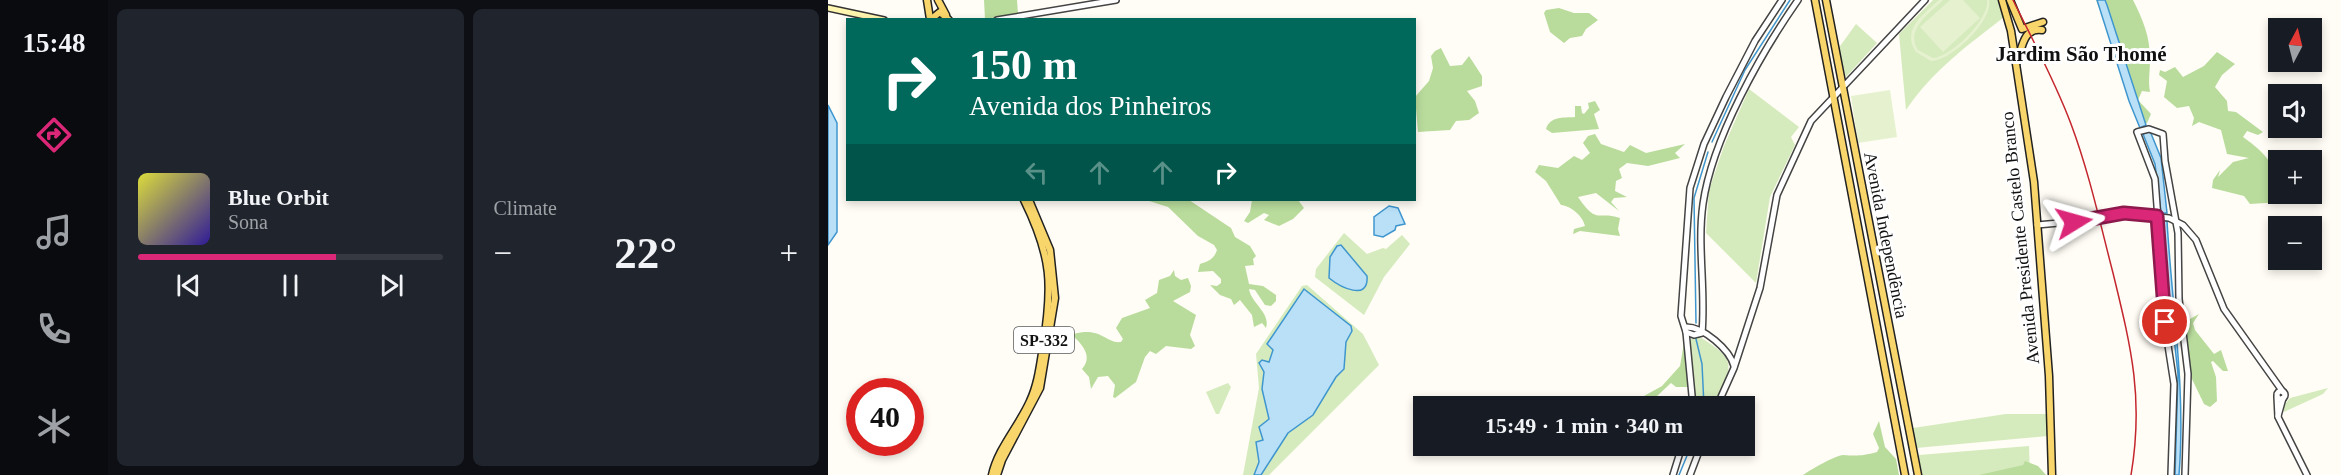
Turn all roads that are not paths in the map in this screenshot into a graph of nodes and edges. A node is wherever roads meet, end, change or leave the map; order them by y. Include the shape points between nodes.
1 (927, 0) edge
2 (938, 0) edge
3 (1116, 0) edge
4 (1782, 0) edge
5 (1798, 0) edge
6 (1815, 0) edge
7 (1826, 0) edge
8 (1925, 0) edge
9 (2002, 0) edge
10 (2010, 0) edge
11 (828, 8) edge
12 (948, 17) edge
13 (875, 18) edge
14 (930, 18) edge
15 (931, 18) edge
16 (1008, 18) edge
17 (2043, 22) dead end
18 (1819, 24) junction
19 (2042, 30) dead end
20 (1833, 36) junction
21 (2017, 62) junction
22 (1838, 67) junction
23 (1828, 75) junction
24 (1843, 86) junction
25 (1831, 97) junction
26 (1854, 149) junction
27 (1842, 152) junction
28 (1857, 163) junction
29 (1844, 164) junction
30 (1024, 201) edge
31 (1029, 201) edge
32 (2159, 216) junction
33 (2172, 219) junction
34 (2037, 225) junction
35 (1685, 329) junction
36 (1702, 333) junction
37 (1740, 351) junction
38 (1729, 353) junction
39 (1734, 368) junction
40 (1692, 396) edge
41 (1721, 396) edge
42 (1679, 456) edge
43 (1697, 456) edge
44 (993, 475) edge
45 (997, 475) edge
46 (1673, 475) edge
47 (1690, 475) edge
48 (1905, 475) edge
49 (1918, 475) edge
50 (2052, 475) edge
51 (2171, 475) edge
52 (2185, 475) edge
53 (2307, 475) edge

1 - 14 main road
2 - 12 main road
3 - 16 street
4 - 35 street via 1755,41 1704,144 1687,201 1681,316
5 - 36 street via 1751,76 1719,149 1706,191 1702,216
6 - 18 main road, Avenida Independência
7 - 20 main road, Avenida Independência
8 - 24 street
9 - 21 main road, Avenida Presidente Castelo Branco
10 - 17 main road via 2022,29
11 - 13 main road
12 - 15 main road via 937,13
18 - 20 main road via 1827,22
18 - 23 main road, Avenida Independência
19 - 21 main road via 2028,34
20 - 22 main road, Avenida Independência
21 - 34 main road, Avenida Presidente Castelo Branco
22 - 23 main road via 1838,76
22 - 24 main road, Avenida Independência
23 - 25 main road, Avenida Independência
24 - 25 street
24 - 26 main road, Avenida Independência
25 - 27 main road, Avenida Independência
25 - 37 street via 1810,121 1778,195 1762,280
26 - 27 main road via 1850,156
26 - 28 main road, Avenida Independência
27 - 29 main road, Avenida Independência
28 - 29 main road via 1849,160
28 - 49 main road, Avenida Independência
29 - 48 main road, Avenida Independência
30 - 44 main road, SP-332 via 1046,252 1050,304 1036,384 998,457
31 - 45 main road, SP-332 via 1050,250 1055,298 1040,388
32 - 33 street
32 - 33 street via 2153,171 2140,132 2149,129 2163,134
32 - 34 street via 2124,213
32 - 51 street via 2174,384
33 - 52 street via 2188,394
33 - 53 street via 2192,233 2224,309 2276,380 2280,395 2278,416
34 - 50 main road, Avenida Presidente Castelo Branco
35 - 36 street
35 - 40 street
36 - 38 street
37 - 38 street
37 - 39 street
38 - 39 street
39 - 41 street
42 - 46 street
43 - 47 street

